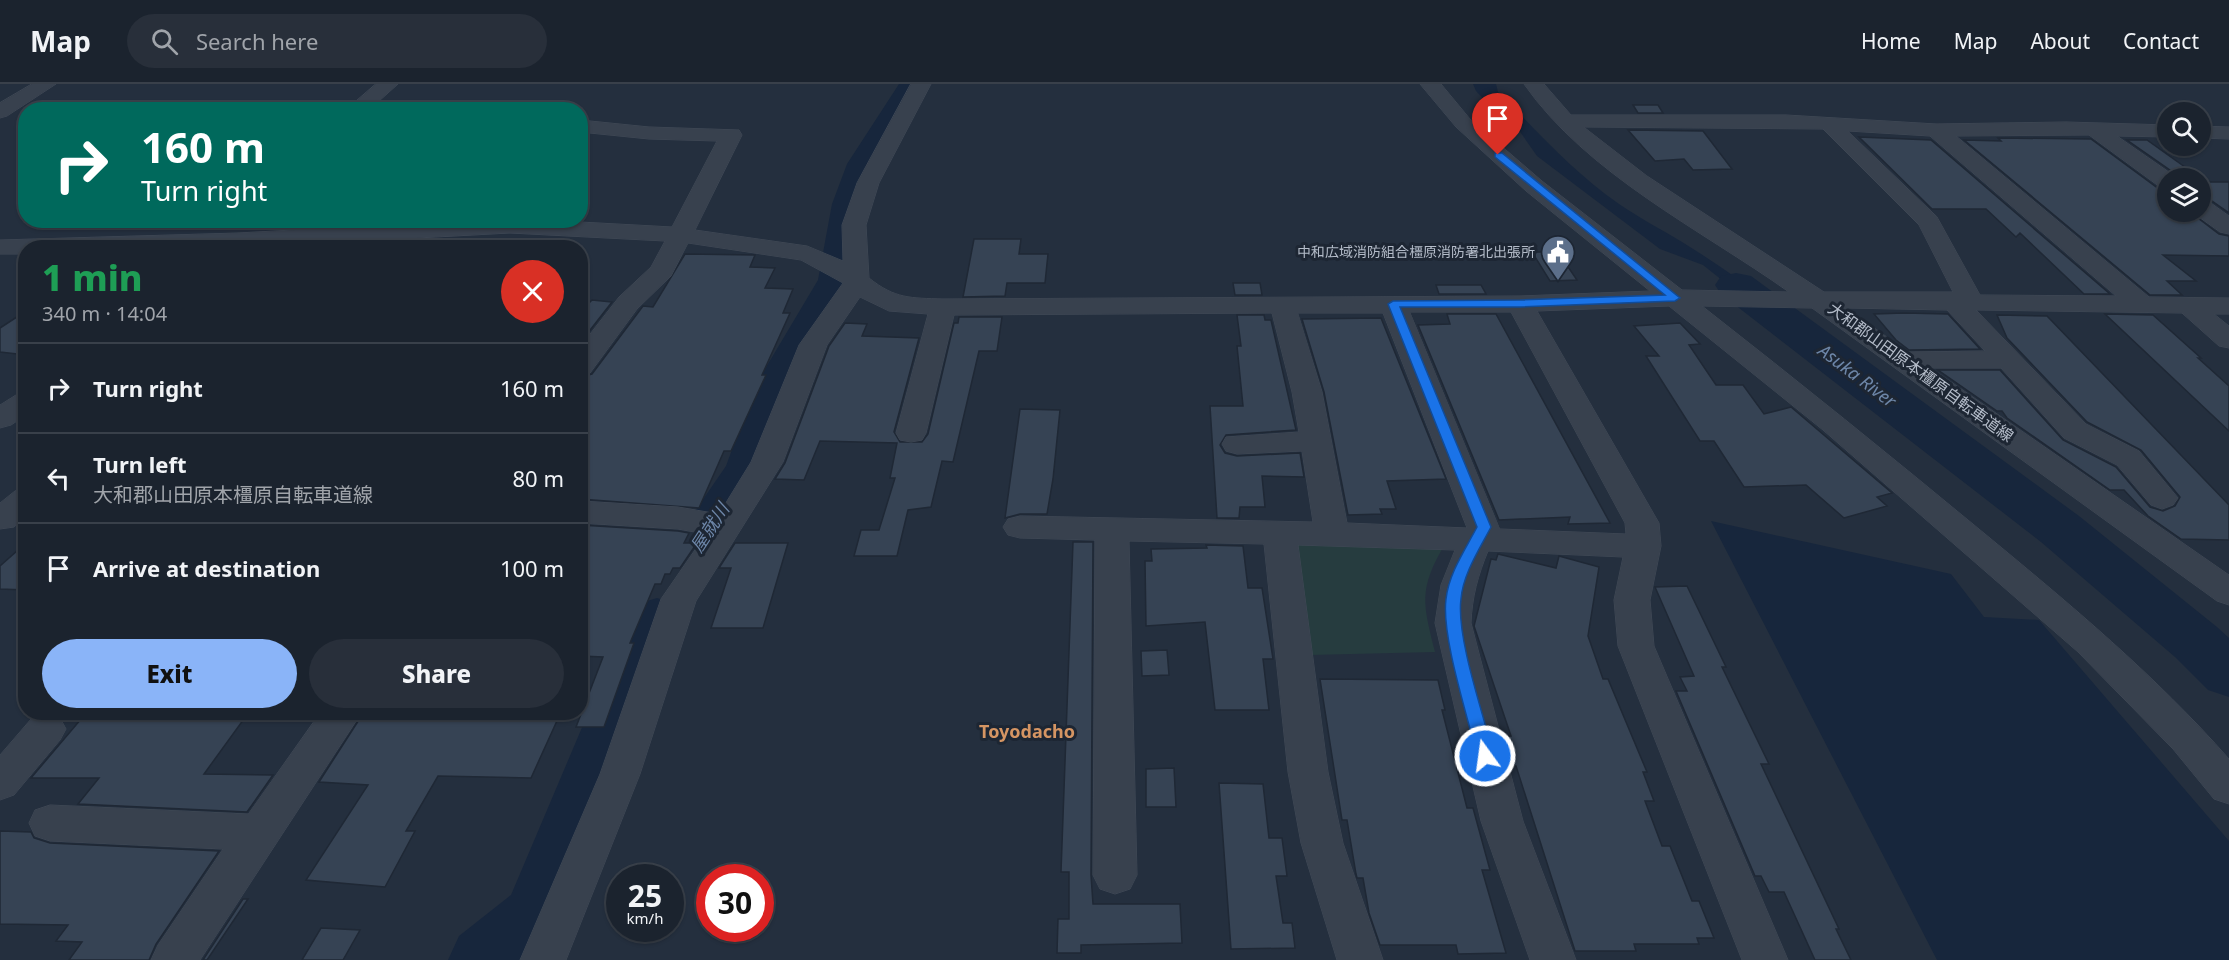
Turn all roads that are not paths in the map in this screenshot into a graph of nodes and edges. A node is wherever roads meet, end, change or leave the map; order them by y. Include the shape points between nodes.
1 (46, 84) edge
2 (388, 84) edge
3 (921, 84) edge
4 (1430, 84) edge
5 (1534, 84) edge
6 (366, 102) edge
7 (5, 106) edge
8 (1565, 121) junction
9 (1828, 124) junction
10 (588, 127) edge
11 (2094, 129) junction
12 (1936, 130) junction
13 (2157, 131) edge
14 (2211, 132) edge
15 (2229, 133) edge
16 (2157, 174) edge
17 (2211, 214) edge
18 (2229, 227) edge
19 (480, 228) edge
20 (548, 228) edge
21 (682, 235) junction
22 (298, 240) edge
23 (0, 247) edge
24 (18, 247) edge
25 (847, 275) junction
26 (1681, 298) junction
27 (1812, 300) junction
28 (1961, 300) junction
29 (1393, 304) junction
30 (1520, 304) junction
31 (2141, 304) junction
32 (2188, 305) junction
33 (1282, 306) junction
34 (2229, 306) edge
35 (943, 307) junction
36 (2229, 340) edge
37 (588, 356) edge
38 (1912, 359) dead end
39 (2009, 360) junction
40 (18, 407) edge
41 (0, 420) edge
42 (18, 422) edge
43 (911, 433) dead end
44 (1316, 441) junction
45 (1237, 444) dead end
46 (2162, 498) dead end
47 (588, 513) edge
48 (716, 524) junction
49 (1020, 528) dead end
50 (1112, 528) junction
51 (1280, 534) junction
52 (1332, 534) junction
53 (1477, 540) junction
54 (1644, 546) junction
55 (2229, 592) edge
56 (337, 720) edge
57 (46, 729) dead end
58 (0, 783) edge
59 (2229, 787) edge
60 (50, 823) dead end
61 (261, 833) junction
62 (1115, 875) dead end
63 (174, 960) edge
64 (543, 960) edge
65 (1360, 960) edge
66 (1553, 960) edge
67 (1765, 960) edge

1 - 7 street
2 - 6 street
3 - 25 street via 868,183 854,225
4 - 26 street via 1463,123 1534,186
5 - 8 street, 大和郡山田原本橿原自転車道線
8 - 9 street
8 - 27 street, 大和郡山田原本橿原自転車道線 via 1626,171
9 - 12 street
9 - 28 street via 1929,222
10 - 21 street via 731,135
11 - 12 street
11 - 13 street
11 - 16 street
12 - 31 street
14 - 15 street
17 - 18 street
19 - 22 street
20 - 21 street
21 - 25 street via 797,251
21 - 37 street via 662,271 628,303
23 - 24 street
25 - 35 street via 875,296 898,305
25 - 48 street via 813,345 767,462
26 - 27 street
26 - 30 street
26 - 59 street via 2091,642 2187,738
27 - 28 street
27 - 55 street, 大和郡山田原本橿原自転車道線
28 - 31 street
28 - 39 street
29 - 30 street
29 - 33 street
29 - 53 street via 1484,527
30 - 54 street via 1642,523
31 - 32 street
32 - 34 street
32 - 36 street
33 - 35 street
33 - 44 street via 1307,392
35 - 43 street
38 - 39 street
39 - 46 street via 2075,431 2128,458
40 - 41 street
41 - 42 street
44 - 45 street
44 - 52 street
47 - 48 street
48 - 64 street via 679,599 620,774
49 - 50 street
50 - 51 street
50 - 62 street
51 - 52 street
51 - 65 street via 1308,772 1322,843
52 - 53 street
53 - 54 street
53 - 66 street via 1459,576 1453,599 1457,649 1502,821
54 - 67 street via 1634,587 1632,623 1636,646
56 - 61 street
57 - 58 street
60 - 61 street
61 - 63 street

